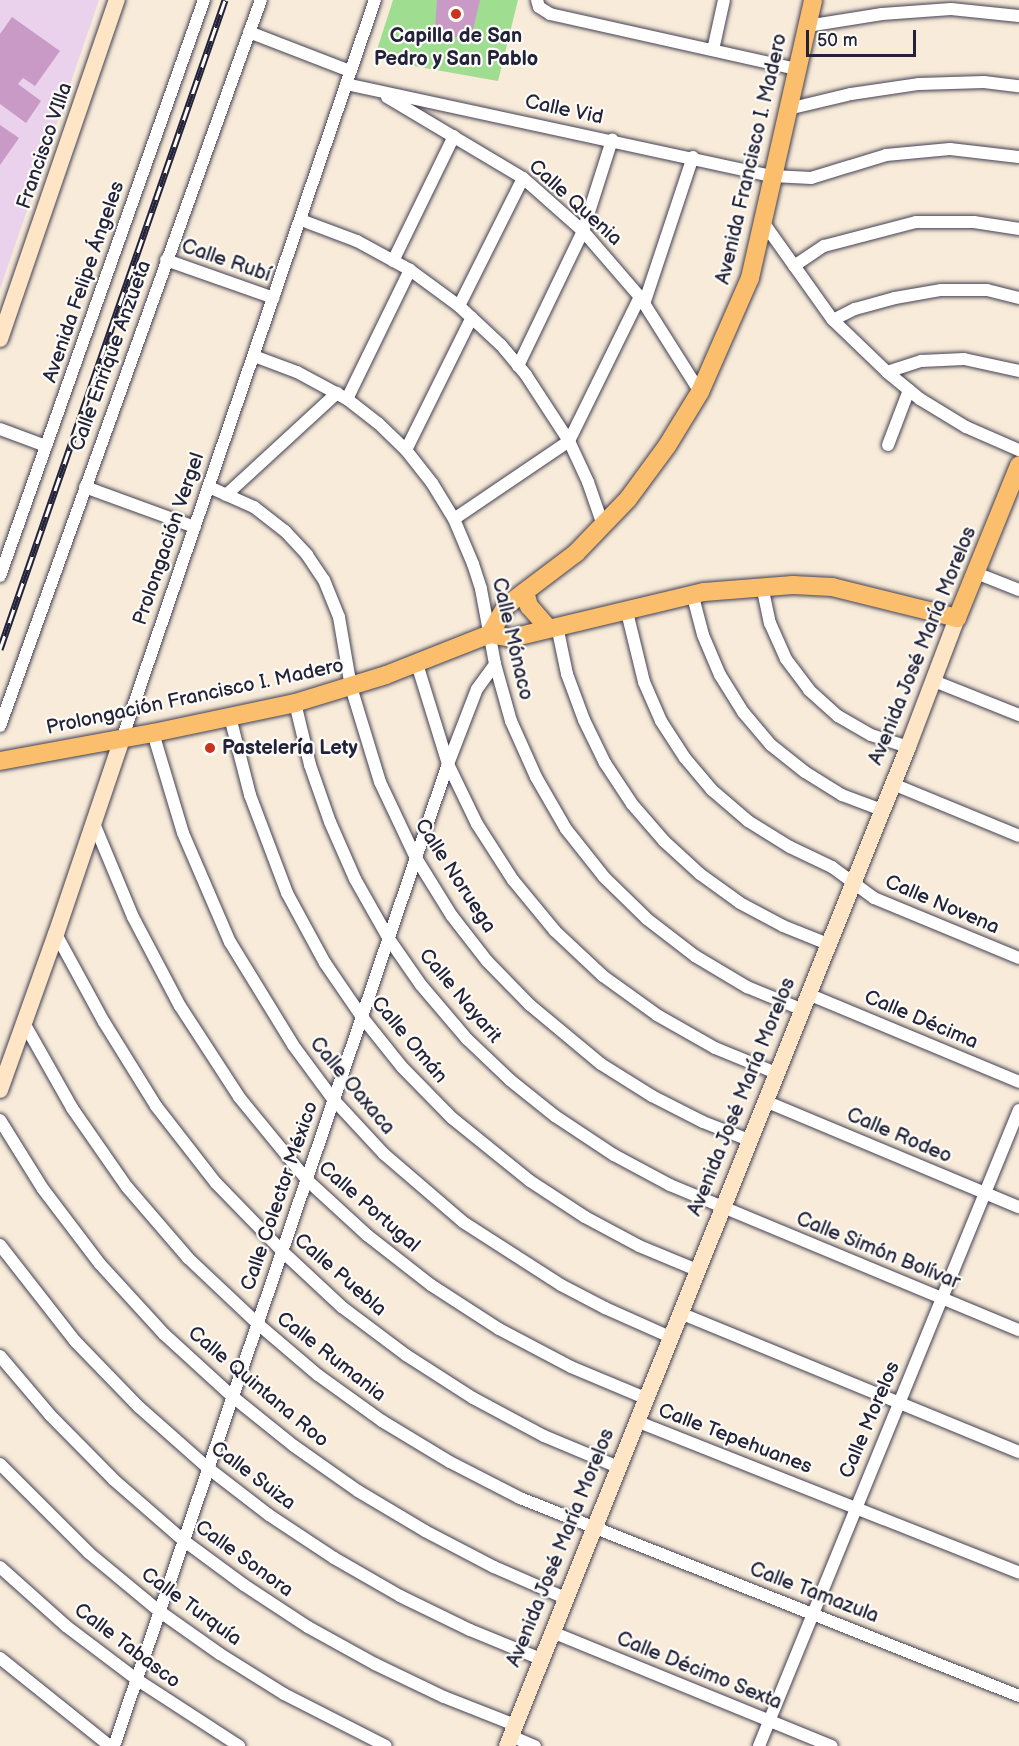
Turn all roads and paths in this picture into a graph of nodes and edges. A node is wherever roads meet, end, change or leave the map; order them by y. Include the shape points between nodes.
1 (117, 0) edge
2 (204, 0) edge
3 (261, 0) edge
4 (375, 0) edge
5 (724, 0) edge
6 (813, 0) edge
7 (538, 3) edge
8 (1019, 16) edge
9 (807, 26) junction
10 (249, 32) junction
11 (712, 50) junction
12 (797, 69) junction
13 (350, 70) junction
14 (346, 84) junction
15 (1019, 86) edge
16 (378, 91) junction
17 (788, 109) junction
18 (454, 136) junction
19 (612, 140) junction
20 (1019, 156) edge
21 (693, 157) junction
22 (773, 176) junction
23 (523, 178) junction
24 (301, 220) junction
25 (763, 222) junction
26 (1019, 229) edge
27 (583, 231) junction
28 (166, 260) junction
29 (393, 261) junction
30 (794, 266) junction
31 (410, 270) junction
32 (1019, 297) edge
33 (274, 298) junction
34 (642, 301) junction
35 (459, 306) junction
36 (472, 317) junction
37 (832, 320) junction
38 (0, 339) edge
39 (254, 356) junction
40 (518, 366) junction
41 (1019, 371) edge
42 (887, 372) junction
43 (909, 390) junction
44 (700, 392) junction
45 (342, 396) junction
46 (0, 429) edge
47 (569, 441) junction
48 (888, 445) dead end
49 (46, 446) junction
50 (406, 450) junction
51 (1019, 450) edge
52 (1019, 465) edge
53 (85, 487) junction
54 (209, 487) junction
55 (226, 495) junction
56 (454, 519) junction
57 (603, 525) junction
58 (195, 527) junction
59 (976, 573) junction
60 (0, 576) edge
61 (762, 586) junction
62 (1019, 590) edge
63 (525, 592) junction
64 (693, 593) junction
65 (626, 608) junction
66 (957, 618) junction
67 (552, 627) junction
68 (490, 634) junction
69 (495, 663) junction
70 (417, 664) junction
71 (934, 681) junction
72 (351, 687) junction
73 (295, 703) junction
74 (1019, 715) edge
75 (230, 717) junction
76 (0, 726) edge
77 (153, 733) junction
78 (122, 739) junction
79 (908, 747) junction
80 (0, 761) edge
81 (448, 765) junction
82 (893, 784) junction
83 (882, 810) junction
84 (93, 821) junction
85 (1019, 836) edge
86 (416, 858) junction
87 (853, 883) junction
88 (56, 934) junction
89 (389, 939) junction
90 (828, 944) junction
91 (1019, 958) edge
92 (808, 994) junction
93 (803, 1010) junction
94 (362, 1017) junction
95 (24, 1023) junction
96 (776, 1073) junction
97 (1019, 1082) edge
98 (0, 1090) edge
99 (333, 1100) junction
100 (765, 1101) junction
101 (1019, 1110) edge
102 (0, 1120) edge
103 (749, 1140) junction
104 (307, 1180) junction
105 (984, 1193) junction
106 (722, 1207) junction
107 (1019, 1207) edge
108 (0, 1245) edge
109 (283, 1252) junction
110 (697, 1270) junction
111 (943, 1299) junction
112 (680, 1313) junction
113 (258, 1324) junction
114 (1019, 1330) edge
115 (670, 1337) junction
116 (0, 1356) edge
117 (233, 1397) junction
118 (645, 1398) junction
119 (899, 1403) junction
120 (636, 1421) junction
121 (1019, 1452) edge
122 (0, 1464) edge
123 (618, 1467) junction
124 (208, 1468) junction
125 (855, 1507) junction
126 (593, 1529) junction
127 (183, 1540) junction
128 (0, 1568) edge
129 (1019, 1573) edge
130 (565, 1598) junction
131 (159, 1611) junction
132 (812, 1612) junction
133 (552, 1632) junction
134 (0, 1659) edge
135 (541, 1659) junction
136 (136, 1679) junction
137 (1019, 1696) edge
138 (769, 1721) junction
139 (511, 1736) edge
140 (112, 1746) edge
141 (238, 1746) edge
142 (386, 1746) edge
143 (535, 1746) edge
144 (759, 1746) edge
145 (832, 1746) edge

1 - 38 street, Francisco VIlla
2 - 49 street, Avenida Felipe Ángeles
3 - 10 street, Calle Enrique Anzueta
4 - 13 street, Prolongación Vergel
5 - 11 street
6 - 9 main road, Avenida Francisco I. Madero
7 - 11 street via 550,14
8 - 9 street via 951,9 882,14
9 - 12 main road, Avenida Francisco I. Madero
10 - 13 street
10 - 28 street, Calle Enrique Anzueta
11 - 12 street
12 - 17 main road, Avenida Francisco I. Madero
13 - 14 street, Prolongación Vergel
14 - 16 street, Calle Vid
14 - 24 street, Prolongación Vergel
15 - 17 street via 984,82 919,84
16 - 18 street, Calle Quenia
16 - 19 street, Calle Vid
17 - 22 main road, Avenida Francisco I. Madero
18 - 23 street, Calle Quenia
18 - 29 street
19 - 21 street, Calle Vid
19 - 27 street
20 - 22 street, Calle Vid via 950,149 886,155 811,178
21 - 22 street, Calle Vid
21 - 34 street
22 - 25 main road, Avenida Francisco I. Madero
23 - 27 street, Calle Quenia
23 - 35 street
24 - 29 street via 357,241
24 - 33 street, Prolongación Vergel
25 - 30 street
25 - 44 main road, Avenida Francisco I. Madero via 750,278
26 - 30 street via 974,222 916,222 825,246
27 - 34 street, Calle Quenia
27 - 40 street
28 - 33 street, Calle Rubí
28 - 53 street, Calle Enrique Anzueta
29 - 31 street
30 - 37 street
31 - 35 street
31 - 45 street
32 - 37 street via 987,290 941,290 855,309
33 - 39 street, Prolongación Vergel
34 - 44 street, Calle Quenia
34 - 47 street
35 - 36 street
36 - 40 street
36 - 50 street
37 - 42 street
39 - 45 street, Calle Mónaco via 297,372
39 - 54 street, Prolongación Vergel
40 - 47 street
41 - 42 street via 964,359 921,362
42 - 43 street
43 - 48 street
43 - 51 street via 966,427
44 - 57 main road, Avenida Francisco I. Madero via 667,446 628,499
45 - 50 street, Calle Mónaco
45 - 55 street
46 - 49 street
47 - 56 street
47 - 57 street
49 - 60 street, Avenida Felipe Ángeles
50 - 56 street, Calle Mónaco
52 - 59 main road, Avenida José María Morelos
53 - 58 street
53 - 76 street, Calle Enrique Anzueta
54 - 55 street, Calle Noruega
54 - 58 street, Prolongación Vergel
55 - 72 street, Calle Noruega via 254,507 285,531 324,580 339,617
56 - 68 street, Calle Mónaco via 476,572
57 - 63 main road, Avenida Francisco I. Madero via 576,553
58 - 78 street, Prolongación Vergel
59 - 62 street
59 - 66 main road, Avenida José María Morelos
61 - 64 main road, Prolongación Francisco I. Madero
61 - 66 main road, Prolongación Francisco I. Madero via 832,587
61 - 79 street via 770,624 786,659 809,690 838,716 871,735
63 - 67 main road via 530,606
63 - 68 main road, Avenida Francisco I. Madero via 506,606
64 - 65 main road, Prolongación Francisco I. Madero
64 - 83 street via 703,635 720,675 743,712 771,745 842,795
65 - 67 main road, Prolongación Francisco I. Madero
65 - 87 street, Calle Novena via 644,682 661,721 685,759 712,790 748,821 789,847 832,867
66 - 71 street, Avenida José María Morelos
67 - 68 main road, Prolongación Francisco I. Madero via 511,638
67 - 90 street via 584,720 605,763 651,826 700,874 740,903
68 - 69 street, Calle Mónaco
68 - 70 main road, Prolongación Francisco I. Madero
69 - 81 street, Calle Colector México via 477,689
69 - 93 street, Calle Mónaco via 512,722 536,777 566,829 604,877 647,919 695,956 747,987
70 - 72 main road, Prolongación Francisco I. Madero
70 - 81 street
71 - 74 street
71 - 79 street, Avenida José María Morelos
72 - 73 main road, Prolongación Francisco I. Madero
72 - 86 street, Calle Noruega via 380,782
73 - 75 main road, Prolongación Francisco I. Madero
73 - 89 street, Calle Nayarit via 310,765 330,822 355,879
75 - 77 main road, Prolongación Francisco I. Madero
75 - 94 street, Calle Omán via 250,795 287,893 325,963
77 - 78 main road, Prolongación Francisco I. Madero
77 - 99 street, Calle Oaxaca via 183,833 230,942 293,1045
78 - 80 main road, Prolongación Francisco I. Madero
78 - 84 street, Prolongación Vergel
79 - 82 street, Avenida José María Morelos
81 - 86 street, Calle Colector México
81 - 96 street via 489,843 555,931 603,976 657,1016 715,1048
82 - 83 street, Avenida José María Morelos
82 - 85 street
83 - 87 street, Avenida José María Morelos
84 - 88 street, Prolongación Vergel
84 - 104 street, Calle Portugal via 133,917 180,1006 239,1097
86 - 89 street, Calle Colector México
86 - 103 street, Calle Noruega via 452,916 488,961 562,1034 600,1064 652,1096
87 - 90 street, Avenida José María Morelos
87 - 91 street, Calle Novena via 874,898
88 - 95 street, Prolongación Vergel
88 - 109 street, Calle Puebla via 156,1106 216,1183
89 - 94 street, Calle Colector México
89 - 106 street, Calle Nayarit via 421,985 467,1039 546,1109 614,1155
90 - 92 street, Avenida José María Morelos
92 - 93 street, Avenida José María Morelos
92 - 97 street, Calle Décima
93 - 96 street, Avenida José María Morelos
94 - 99 street, Calle Colector México
94 - 110 street, Calle Omán via 402,1067 499,1158 585,1217 639,1246
95 - 98 street, Prolongación Vergel
95 - 113 street, Calle Rumania via 72,1108 127,1187 188,1258
96 - 100 street, Avenida José María Morelos
99 - 104 street, Calle Colector México
99 - 115 street, Calle Oaxaca via 384,1154 463,1222 561,1285
100 - 103 street, Avenida José María Morelos
100 - 105 street, Calle Rodeo
101 - 105 street, Calle Morelos
102 - 117 street, Calle Quintana Roo via 43,1189 100,1264 164,1334
103 - 106 street, Avenida José María Morelos
104 - 109 street, Calle Colector México
104 - 118 street, Calle Portugal via 366,1235 460,1304 571,1366
105 - 107 street, Calle Rodeo
105 - 111 street, Calle Morelos
106 - 110 street, Avenida José María Morelos
106 - 111 street, Calle Simón Bolívar
108 - 124 street, Calle Suiza via 75,1341 139,1407
109 - 113 street, Calle Colector México
109 - 123 street, Calle Puebla via 342,1306 415,1361 544,1436
110 - 112 street, Avenida José María Morelos
111 - 114 street, Calle Simón Bolívar
111 - 119 street, Calle Morelos
112 - 115 street, Avenida José María Morelos
112 - 119 street
113 - 117 street, Calle Colector México
113 - 126 street, Calle Rumania via 318,1375 392,1427 500,1488
115 - 118 street, Avenida José María Morelos
116 - 127 street, Calle Sonora via 50,1415 114,1480
117 - 124 street, Calle Colector México
117 - 130 street, Calle Quintana Roo via 294,1446 377,1503 494,1567
118 - 120 street, Avenida José María Morelos
119 - 121 street
119 - 125 street, Calle Morelos
120 - 123 street, Avenida José María Morelos
120 - 125 street, Calle Tepehuanes
122 - 131 street, Calle Turquía via 89,1553
123 - 126 street, Avenida José María Morelos
124 - 127 street, Calle Colector México
124 - 135 street, Calle Suiza via 269,1515 400,1596
125 - 129 street, Calle Tepehuanes
125 - 132 street, Calle Morelos
126 - 130 street, Avenida José María Morelos
126 - 132 street, Calle Tamazula
127 - 131 street, Calle Colector México
127 - 139 street, Calle Sonora via 318,1632
128 - 136 street, Calle Tabasco via 66,1626
130 - 133 street, Avenida José María Morelos
131 - 136 street, Calle Colector México
131 - 142 street, Calle Turquía via 284,1694
132 - 137 street, Calle Tamazula
132 - 138 street, Calle Morelos
133 - 135 street, Avenida José María Morelos
133 - 138 street, Calle Décimo Sexta
134 - 140 street
135 - 139 street, Avenida José María Morelos
136 - 140 street, Calle Colector México
136 - 141 street, Calle Tabasco
138 - 144 street, Calle Morelos
138 - 145 street, Calle Décimo Sexta
139 - 143 street, Calle Sonora

